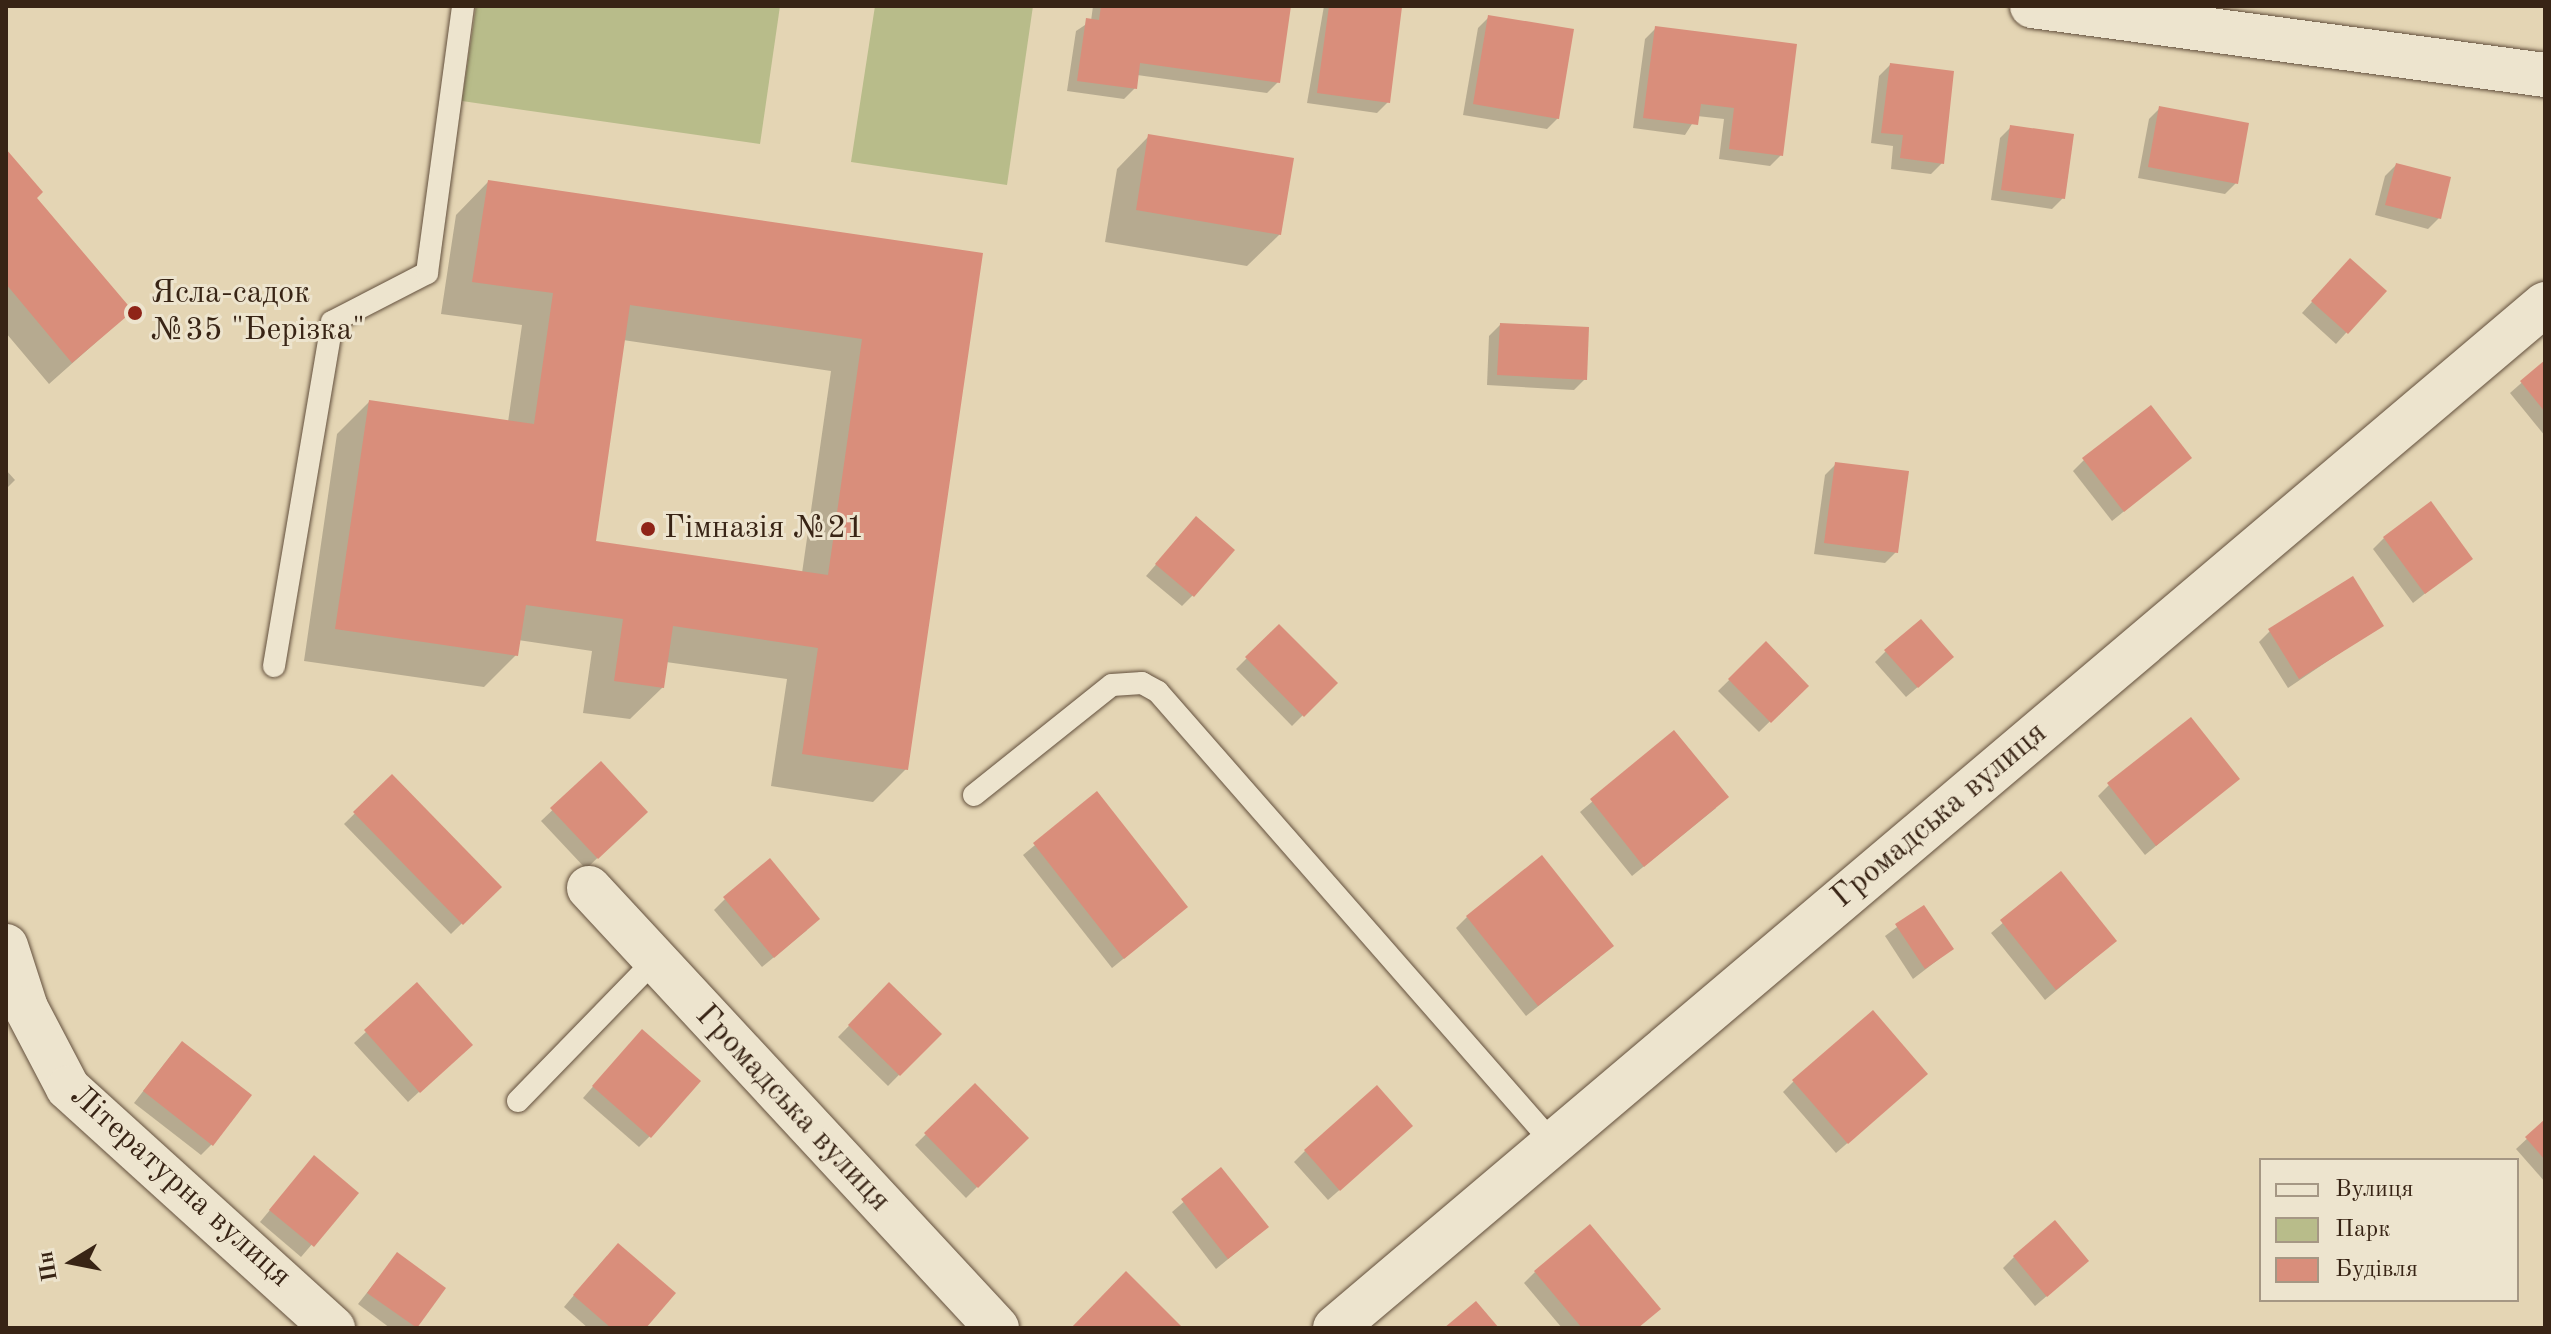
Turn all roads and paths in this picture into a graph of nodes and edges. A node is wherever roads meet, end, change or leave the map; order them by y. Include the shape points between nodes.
1 (463, 6) edge
2 (2032, 6) edge
3 (2545, 75) edge
4 (2545, 304) edge
5 (274, 666) dead end
6 (974, 795) dead end
7 (589, 888) dead end
8 (6, 946) edge
9 (653, 962) junction
10 (518, 1101) dead end
11 (1553, 1143) junction
12 (333, 1328) edge
13 (997, 1328) edge
14 (1335, 1328) edge

1 - 5 lane via 427,273 332,322
2 - 3 street
4 - 11 street, Громадська вулиця
6 - 11 lane via 1112,685 1142,683 1158,692
7 - 9 street, Громадська вулиця
8 - 12 street, Літературна вулиця via 26,1008 68,1088
9 - 10 lane
9 - 13 street, Громадська вулиця
11 - 14 street, Громадська вулиця

